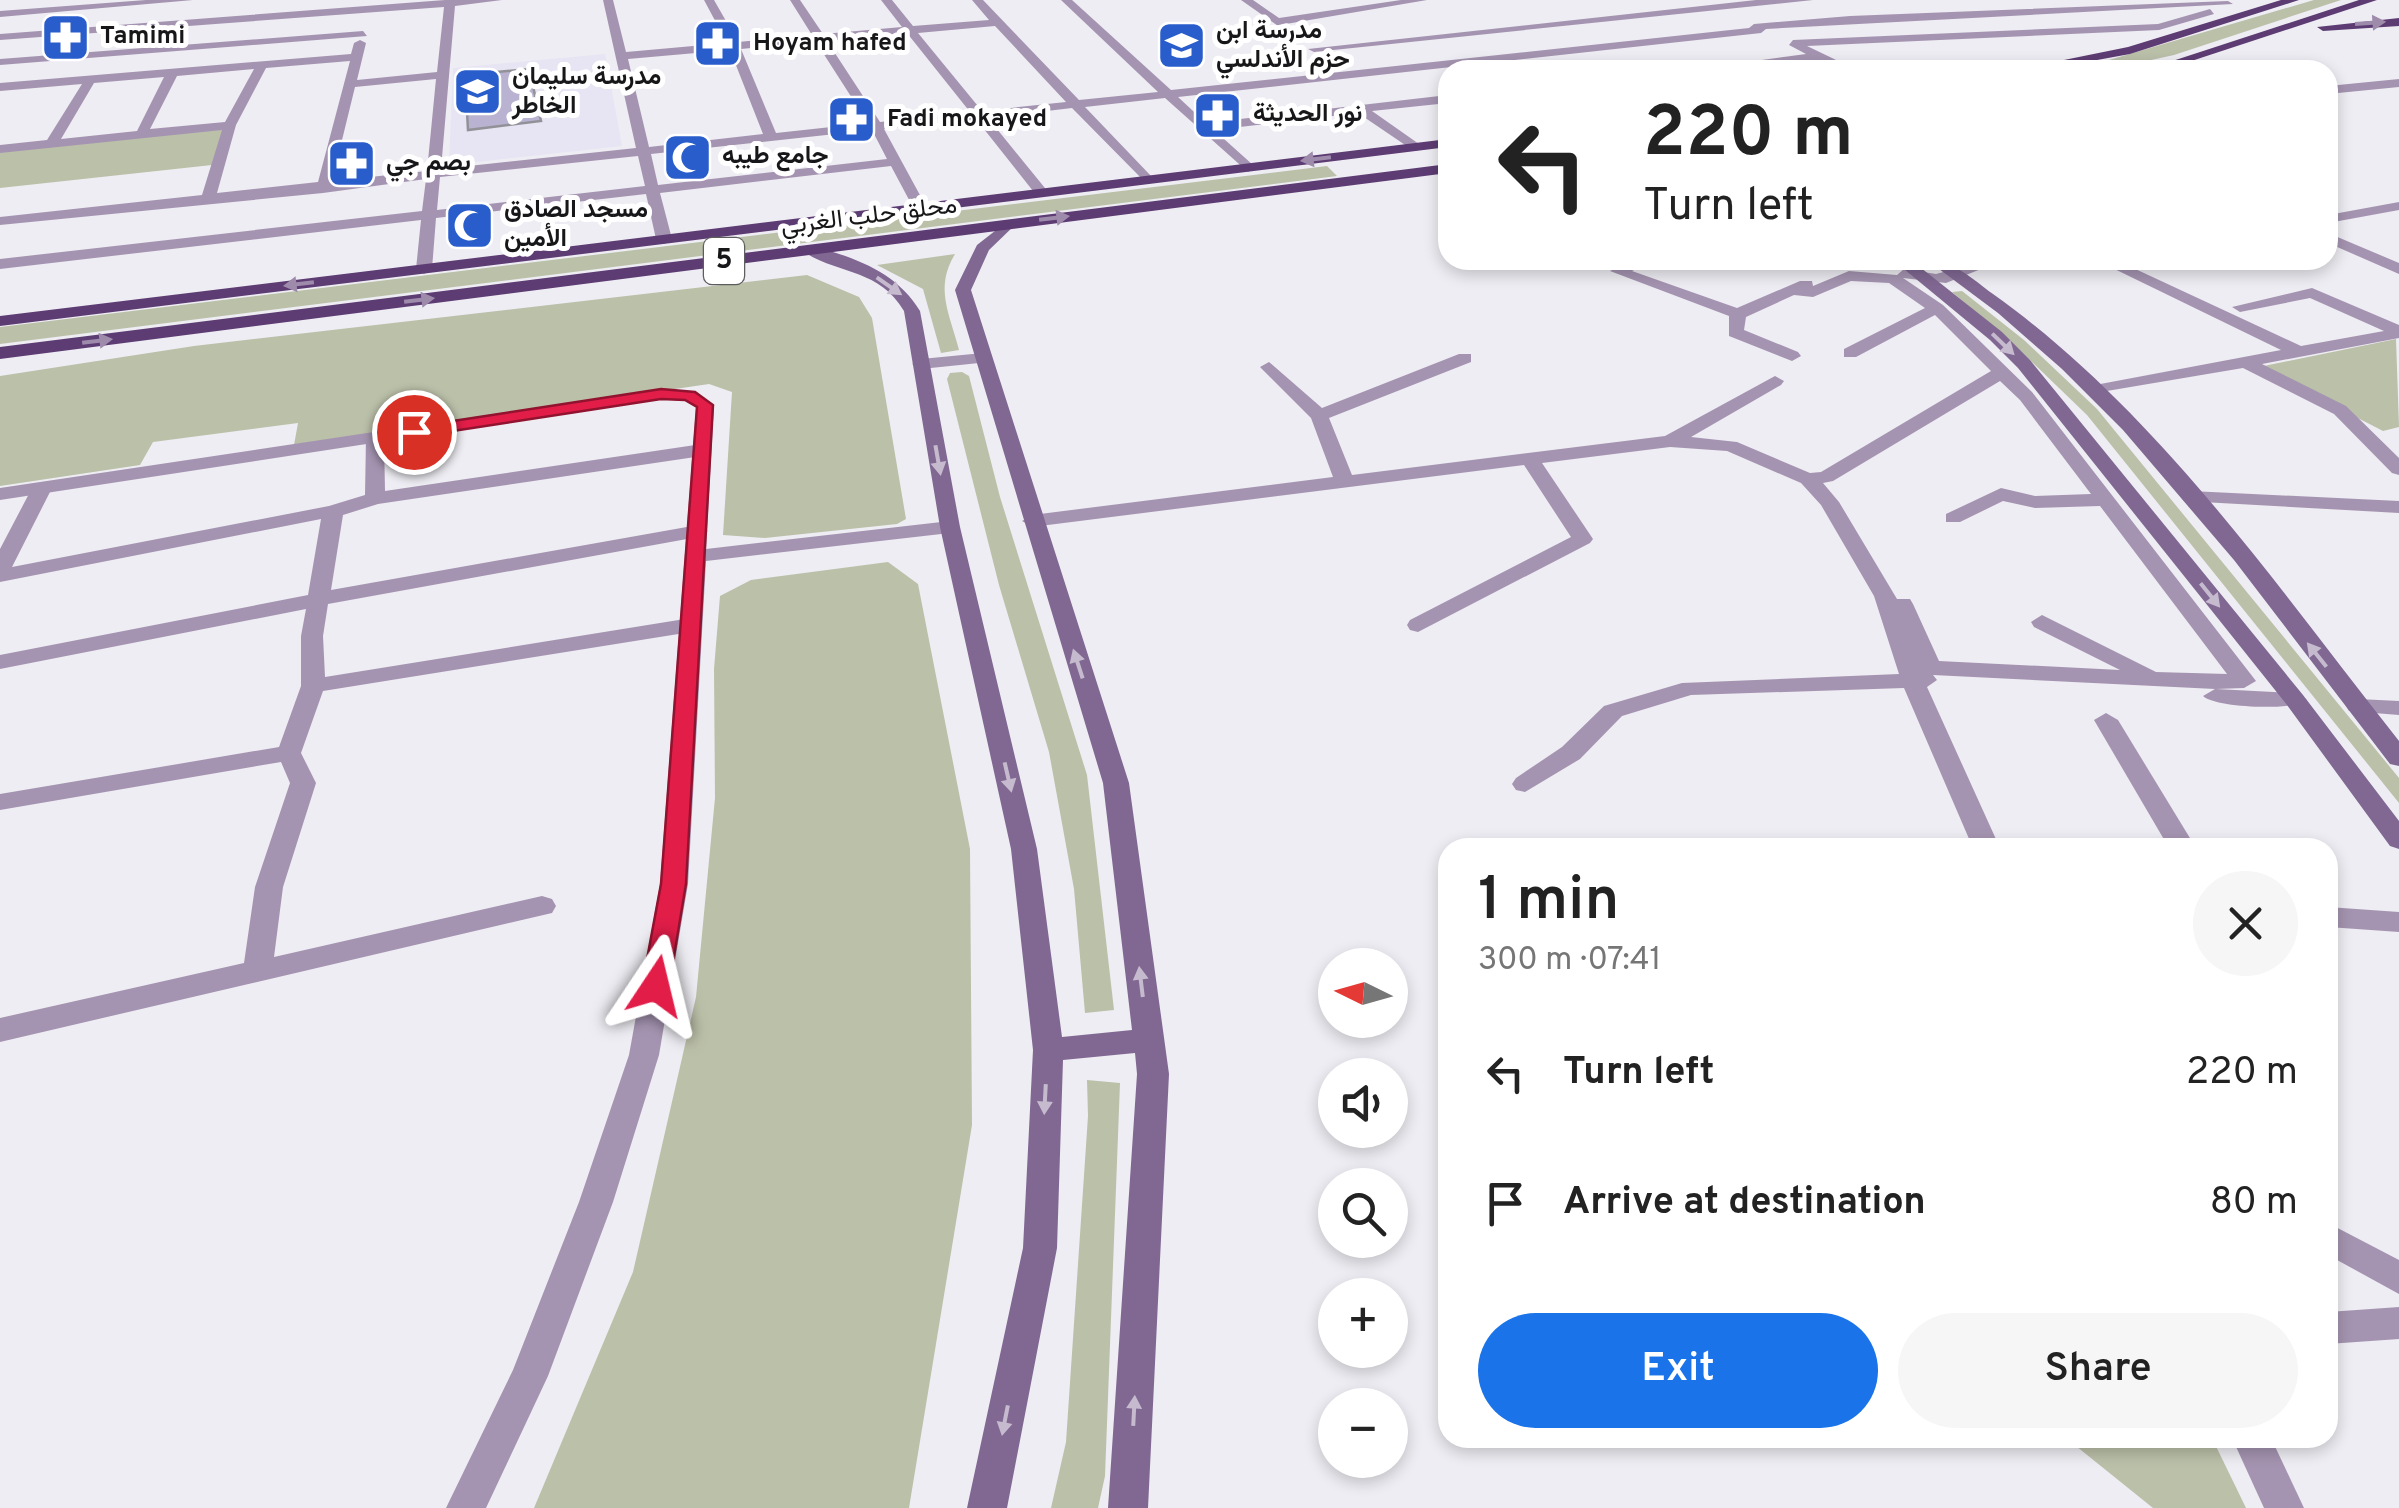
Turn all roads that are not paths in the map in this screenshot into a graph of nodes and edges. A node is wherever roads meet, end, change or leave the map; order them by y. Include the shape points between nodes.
1 (188, 0) edge
2 (497, 0) edge
3 (608, 0) edge
4 (709, 0) edge
5 (795, 0) edge
6 (886, 0) edge
7 (977, 0) edge
8 (1067, 0) edge
9 (1079, 0) edge
10 (1246, 0) edge
11 (1422, 0) edge
12 (1696, 0) edge
13 (1808, 0) edge
14 (1958, 0) edge
15 (2128, 0) edge
16 (2293, 0) edge
17 (2371, 0) edge
18 (450, 2) edge
19 (2232, 2) edge
20 (368, 5) edge
21 (1708, 6) junction
22 (2145, 7) junction
23 (1983, 13) junction
24 (0, 14) edge
25 (998, 22) junction
26 (1276, 22) junction
27 (2399, 22) edge
28 (2188, 27) junction
29 (1757, 28) junction
30 (908, 30) junction
31 (2019, 32) junction
32 (2272, 32) junction
33 (363, 34) junction
34 (0, 37) edge
35 (820, 38) junction
36 (1793, 43) junction
37 (734, 46) junction
38 (1314, 48) junction
39 (621, 56) junction
40 (1819, 56) junction
41 (356, 58) junction
42 (1508, 60) edge
43 (1794, 60) edge
44 (1828, 60) edge
45 (2079, 60) edge
46 (2182, 60) edge
47 (0, 62) edge
48 (262, 65) junction
49 (1438, 68) edge
50 (172, 73) junction
51 (1349, 74) junction
52 (444, 75) junction
53 (90, 80) junction
54 (2399, 83) edge
55 (350, 84) junction
56 (0, 87) edge
57 (2338, 89) edge
58 (1164, 94) junction
59 (1438, 100) edge
60 (1074, 104) junction
61 (1361, 109) junction
62 (980, 114) junction
63 (230, 125) junction
64 (876, 126) junction
65 (1202, 127) junction
66 (141, 134) junction
67 (771, 137) junction
68 (50, 144) junction
69 (1438, 145) edge
70 (1438, 146) edge
71 (1414, 147) junction
72 (0, 149) edge
73 (644, 151) junction
74 (892, 162) junction
75 (1248, 168) junction
76 (1438, 169) edge
77 (433, 174) junction
78 (1404, 174) junction
79 (1147, 180) junction
80 (323, 189) junction
81 (653, 190) junction
82 (1042, 193) junction
83 (208, 198) junction
84 (2399, 206) edge
85 (920, 208) junction
86 (432, 216) junction
87 (2338, 217) edge
88 (0, 221) edge
89 (1009, 224) junction
90 (664, 239) junction
91 (2338, 242) edge
92 (809, 250) junction
93 (0, 264) edge
94 (424, 269) junction
95 (2399, 269) edge
96 (1622, 270) edge
97 (1839, 270) joint
98 (1932, 270) edge
99 (1962, 270) edge
100 (2125, 270) edge
101 (1793, 290) junction
102 (2240, 307) dead end
103 (1937, 308) junction
104 (1738, 314) junction
105 (0, 321) edge
106 (2398, 333) edge
107 (2299, 352) junction
108 (0, 353) edge
109 (1850, 353) dead end
110 (1792, 356) dead end
111 (983, 358) junction
112 (1465, 358) dead end
113 (2246, 362) junction
114 (922, 364) junction
115 (1270, 366) dead end
116 (2004, 370) junction
117 (1775, 381) dead end
118 (2095, 390) junction
119 (1319, 416) junction
120 (375, 438) junction
121 (1670, 441) junction
122 (702, 450) junction
123 (1530, 460) junction
124 (2399, 469) edge
125 (1808, 478) junction
126 (1345, 483) junction
127 (42, 488) junction
128 (0, 494) edge
129 (2190, 497) junction
130 (375, 498) junction
131 (2107, 500) junction
132 (2399, 506) edge
133 (333, 511) junction
134 (1953, 518) dead end
135 (1032, 521) junction
136 (950, 527) junction
137 (697, 544) junction
138 (0, 573) edge
139 (1873, 575) junction
140 (318, 599) junction
141 (2042, 622) dead end
142 (692, 624) junction
143 (1418, 624) dead end
144 (0, 662) edge
145 (2155, 679) junction
146 (1912, 680) junction
147 (312, 686) junction
148 (2185, 694) junction
149 (2295, 700) junction
150 (2358, 706) junction
151 (2399, 708) edge
152 (2106, 720) dead end
153 (290, 753) junction
154 (2399, 758) edge
155 (1524, 784) dead end
156 (0, 802) edge
157 (1983, 838) edge
158 (2177, 838) edge
159 (2399, 840) edge
160 (542, 906) dead end
161 (2338, 918) edge
162 (2399, 922) edge
163 (258, 971) junction
164 (0, 1030) edge
165 (1148, 1040) junction
166 (1048, 1050) junction
167 (2338, 1244) edge
168 (2399, 1278) edge
169 (2399, 1323) edge
170 (2338, 1327) edge
171 (2256, 1448) edge
172 (466, 1508) edge
173 (987, 1508) edge
174 (1128, 1508) edge
175 (2284, 1508) edge

1 - 24 street
2 - 18 street
3 - 39 street
4 - 37 street
5 - 35 street
6 - 30 street
7 - 25 street
8 - 9 street
8 - 58 street
10 - 26 street
11 - 26 street
12 - 21 street
13 - 21 street
14 - 23 street
15 - 22 street
16 - 28 highway
17 - 32 highway
18 - 20 street
18 - 52 street
19 - 22 street
19 - 28 street
20 - 33 street
20 - 34 street
21 - 29 street
21 - 38 street
22 - 23 street
22 - 28 street
23 - 29 street
23 - 31 street
25 - 30 street
25 - 60 street
26 - 38 street
32 -> 27 highway
28 - 31 street
28 - 45 highway
29 - 36 street
29 - 42 street
30 - 35 street
30 - 62 street
31 - 36 street
32 - 46 highway
33 - 41 street
33 - 47 street
35 - 37 street
35 - 64 street
36 - 40 street
37 - 39 street
37 - 67 street
38 - 51 street
39 - 73 street
40 - 43 street
40 - 44 street
41 - 48 street
41 - 55 street
48 - 50 street
48 - 63 street
49 - 51 street
50 - 53 street
50 - 66 street
51 - 58 street
52 - 55 street
52 - 77 street
53 - 56 street
53 - 68 street
54 - 57 street
55 - 80 street
58 - 60 street
58 - 65 street
59 - 61 street
60 - 62 street
60 - 79 street
61 - 65 street
61 - 71 street
62 - 64 street
62 - 82 street
63 - 66 street
63 - 83 street
64 - 67 street
64 - 74 street
65 - 75 street
66 - 68 street
67 - 73 street
68 - 72 street
69 - 71 highway, محلق حلب الغربي / 5
70 - 78 highway via 1374,163
71 -> 75 highway, محلق حلب الغربي / 5
73 - 77 street
73 - 81 street
74 - 81 street
74 - 85 street
75 - 79 highway, محلق حلب الغربي / 5
76 - 78 highway, محلق حلب الغربي / 5
77 - 80 street
77 - 86 street
89 -> 78 highway, محلق حلب الغربي / 5
79 - 82 highway, محلق حلب الغربي / 5
80 - 83 street
81 - 86 street
81 - 90 street
82 - 85 highway, محلق حلب الغربي / 5
83 - 88 street
84 - 87 street
85 - 90 highway, محلق حلب الغربي / 5
86 - 93 street
86 - 94 street
89 - 92 highway, محلق حلب الغربي / 5
89 - 111 main road via 982,248 963,290
90 - 94 highway, محلق حلب الغربي / 5
91 - 95 street
108 -> 92 highway, محلق حلب الغربي / 5
92 -> 114 main road via 899,289 912,311
94 -> 105 highway, محلق حلب الغربي / 5
96 - 104 street
97 - 98 street
97 - 101 street
98 -> 149 main road via 2024,364
99 - 118 main road
100 - 107 street
101 - 103 street via 1807,294 1849,276 1892,279
101 - 104 street
102 - 106 street via 2312,293
103 - 109 street
103 - 116 street
104 - 110 street via 1735,332
106 - 107 street
107 - 113 street
111 - 114 street
111 - 135 main road
112 - 119 street
113 - 118 street
113 - 124 street via 2340,410
114 -> 136 main road
115 - 119 street
116 - 125 street via 1826,477
116 - 131 street
117 - 121 street
118 - 129 main road
119 - 126 street
120 - 122 street via 680,394 705,405
120 - 127 street
120 - 130 street
121 - 123 street
121 - 125 street via 1730,446
122 - 130 street
122 - 137 street
123 - 126 street
123 - 143 street via 1583,539
125 - 139 street
126 - 135 street
127 - 128 street
127 - 138 street
129 - 132 street
150 -> 129 main road
130 - 133 street
131 - 134 street via 2035,502 2001,494
131 - 145 street via 2244,681
133 - 138 street
133 - 140 street
165 -> 135 main road via 1116,783
136 - 137 street
136 -> 166 main road via 1024,849
137 - 140 street via 494,565
137 - 142 street
139 - 145 street via 1897,592 1930,668
139 - 146 street
140 - 144 street
140 - 147 street
141 - 145 street
142 - 147 street
142 - 172 street via 674,884 644,1055 530,1376
145 - 148 street
146 - 148 street
146 - 155 street via 1690,688 1613,711 1571,754
146 - 157 street
147 - 153 street
148 - 149 street
149 - 159 main road
150 - 151 street
150 - 154 main road
152 - 158 street
153 - 156 street
153 - 163 street via 303,782 269,887
160 - 163 street
161 - 162 street
163 - 164 street
165 - 166 main road
174 -> 165 main road via 1153,1074
166 -> 173 main road via 1040,1248
167 - 168 street
169 - 170 street
171 - 175 street

